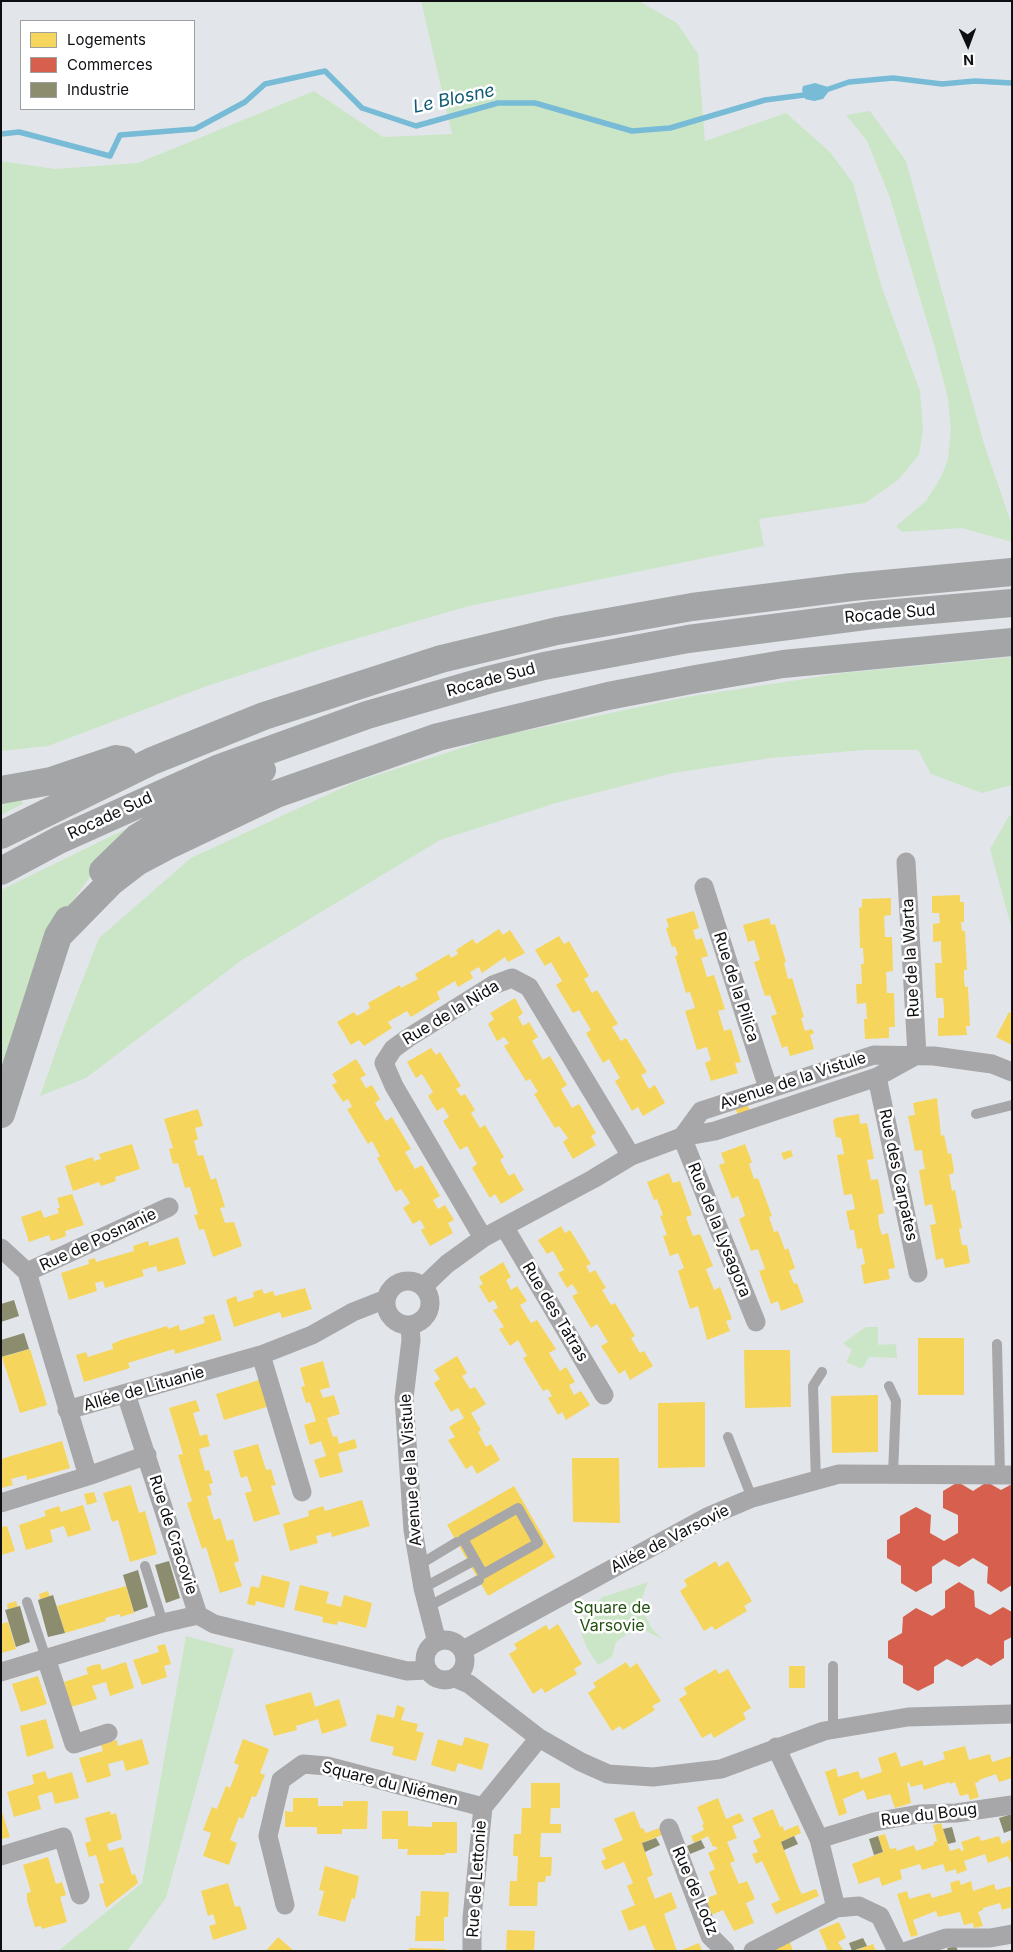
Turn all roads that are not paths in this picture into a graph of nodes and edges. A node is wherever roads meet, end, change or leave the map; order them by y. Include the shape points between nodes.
1 (1012, 572) edge
2 (1012, 603) edge
3 (1012, 642) edge
4 (366, 714) junction
5 (152, 761) junction
6 (1, 790) edge
7 (1, 835) edge
8 (906, 862) dead end
9 (1, 871) edge
10 (704, 887) dead end
11 (58, 936) junction
12 (917, 1055) junction
13 (1012, 1072) edge
14 (877, 1077) junction
15 (768, 1088) junction
16 (1012, 1105) edge
17 (1, 1114) edge
18 (976, 1114) dead end
19 (682, 1138) junction
20 (631, 1156) junction
21 (169, 1207) dead end
22 (505, 1228) junction
23 (483, 1238) junction
24 (1, 1248) edge
25 (27, 1272) junction
26 (918, 1273) dead end
27 (423, 1287) junction
28 (386, 1299) junction
29 (756, 1322) dead end
30 (410, 1325) junction
31 (998, 1344) dead end
32 (261, 1355) junction
33 (822, 1372) dead end
34 (889, 1386) dead end
35 (126, 1394) junction
36 (604, 1395) dead end
37 (67, 1410) junction
38 (728, 1437) dead end
39 (147, 1455) junction
40 (894, 1474) junction
41 (1006, 1475) edge
42 (88, 1476) junction
43 (816, 1481) junction
44 (302, 1492) dead end
45 (752, 1498) junction
46 (1, 1503) edge
47 (457, 1542) dead end
48 (475, 1560) junction
49 (419, 1565) junction
50 (145, 1566) dead end
51 (479, 1580) dead end
52 (423, 1588) junction
53 (27, 1602) dead end
54 (428, 1608) junction
55 (198, 1615) junction
56 (163, 1623) junction
57 (437, 1642) junction
58 (463, 1650) junction
59 (46, 1658) junction
60 (833, 1666) dead end
61 (428, 1670) junction
62 (1, 1672) edge
63 (455, 1678) junction
64 (1012, 1714) edge
65 (833, 1729) junction
66 (108, 1734) dead end
67 (539, 1738) junction
68 (776, 1747) junction
69 (1012, 1805) edge
70 (483, 1807) junction
71 (669, 1828) dead end
72 (819, 1839) junction
73 (1, 1856) edge
74 (80, 1895) dead end
75 (285, 1905) dead end
76 (836, 1908) junction
77 (1012, 1934) edge
78 (472, 1951) edge
79 (725, 1951) edge
80 (753, 1951) edge
81 (897, 1951) edge
82 (907, 1951) edge

1 - 5 highway, Rocade Sud via 914,580 692,607 558,632 374,679 264,716
2 - 4 highway, Rocade Sud via 873,614 688,639 544,666
3 - 11 highway via 783,664 608,696 438,737 276,794 171,844 111,882
4 - 9 highway, Rocade Sud via 275,746 164,791
4 - 11 highway via 341,738 224,787 137,838 88,889
5 - 6 highway via 116,759 51,781
5 - 7 highway, Rocade Sud
8 - 12 street, Rue de la Warta
10 - 15 street, Rue de la Pilica
11 - 17 highway
12 - 13 street, Avenue de la Vistule via 992,1064
12 - 14 street, Avenue de la Vistule
12 - 15 street, Avenue de la Vistule via 874,1055
14 - 19 street, Avenue de la Vistule via 715,1131
14 - 26 street, Rue des Carpates
15 - 19 street, Avenue de la Vistule via 701,1111
16 - 18 lane
19 - 20 street, Avenue de la Vistule
19 - 29 street, Rue de la Lysagora
20 - 22 street, Avenue de la Vistule
20 - 23 street, Rue de la Nida via 529,986 512,978 493,985 408,1038 393,1049 384,1063 394,1086
21 - 25 street, Rue de Posnanie
22 - 23 street, Avenue de la Vistule
22 - 36 street, Rue des Tatras
23 - 27 street, Avenue de la Vistule via 447,1264
24 - 25 street
25 - 37 street, Allée de Lituanie
27 - 28 street via 413,1282 399,1283 393,1286
27 - 30 street via 428,1295 429,1308 422,1320
28 - 30 street via 391,1318
28 - 32 street, Allée de Lituanie via 353,1312 312,1335
30 - 49 street, Avenue de la Vistule via 404,1398 413,1530
31 - 41 lane
32 - 35 street, Allée de Lituanie
32 - 44 street
33 - 43 lane via 813,1386
34 - 40 lane via 896,1401
35 - 37 street, Allée de Lituanie
35 - 39 street, Rue de Cracovie
37 - 42 street
38 - 45 lane
39 - 42 street
39 - 55 street, Rue de Cracovie
40 - 41 street, Allée de Varsovie
40 - 43 street, Allée de Varsovie via 839,1474
42 - 46 street
43 - 45 street, Allée de Varsovie
45 - 58 street, Allée de Varsovie via 706,1517
47 - 49 lane
48 - 48 lane via 483,1574 538,1543 518,1508 463,1539
48 - 52 lane
49 - 52 street, Avenue de la Vistule
50 - 56 lane
51 - 54 lane
52 - 54 street, Avenue de la Vistule
53 - 59 lane
54 - 57 street, Avenue de la Vistule
55 - 56 street
55 - 61 street via 214,1624 397,1669
56 - 59 street
57 - 58 street via 448,1640
57 - 61 street via 425,1658
58 - 63 street via 464,1668
59 - 62 street
59 - 66 street via 74,1744
60 - 65 lane
61 - 63 street via 437,1679
63 - 67 street via 469,1684
64 - 65 street via 908,1717
65 - 68 street
67 - 68 street via 608,1774 653,1777 721,1769
67 - 70 street, Rue de Lettonie
68 - 72 street
69 - 72 street, Rue du Boug via 956,1813 919,1814 874,1822
70 - 75 street, Square du Niémen via 327,1766 303,1764 281,1780 268,1836
70 - 78 street, Rue de Lettonie via 472,1918
71 - 79 street, Rue de Lodz via 710,1936
72 - 76 street
73 - 74 street via 63,1837
76 - 80 street
76 - 81 street via 859,1906 880,1916
77 - 82 street via 990,1938 946,1938

